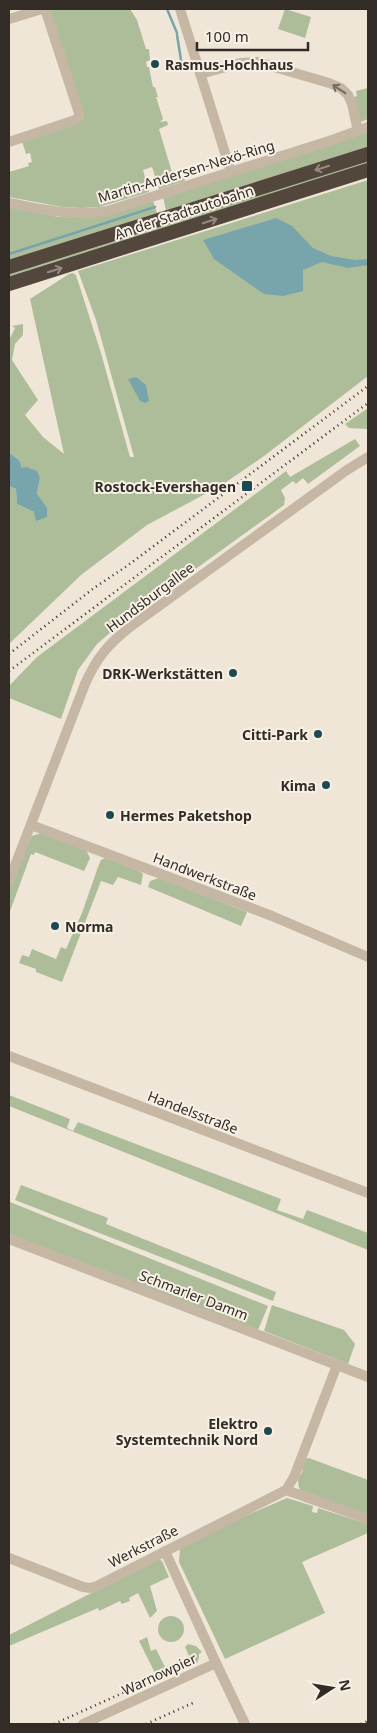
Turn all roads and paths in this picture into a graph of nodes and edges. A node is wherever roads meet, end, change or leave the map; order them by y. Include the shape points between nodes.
1 (43, 9) edge
2 (180, 9) edge
3 (9, 20) edge
4 (200, 74) junction
5 (368, 127) edge
6 (358, 131) junction
7 (9, 142) edge
8 (368, 154) edge
9 (368, 170) edge
10 (231, 172) junction
11 (9, 203) edge
12 (9, 267) edge
13 (9, 284) edge
14 (368, 457) edge
15 (31, 825) junction
16 (9, 881) edge
17 (368, 957) edge
18 (9, 1056) edge
19 (368, 1193) edge
20 (9, 1239) edge
21 (337, 1365) junction
22 (368, 1377) edge
23 (286, 1490) junction
24 (368, 1519) edge
25 (165, 1551) junction
26 (9, 1558) edge
27 (216, 1663) junction
28 (83, 1724) edge
29 (245, 1724) edge

1 - 3 street
1 - 7 street via 79,117
2 - 4 street
6 -> 4 street via 348,95 329,83 257,62
4 - 10 street
5 - 6 street, Martin-Andersen-Nexö-Ring
6 - 10 street, Martin-Andersen-Nexö-Ring
8 -> 12 highway, An der Stadtautobahn
13 -> 9 highway, An der Stadtautobahn
10 - 11 street, Martin-Andersen-Nexö-Ring via 96,213 60,213
14 - 15 street, Hundsburgallee via 112,641 84,684
15 - 16 street, Hundsburgallee
15 - 17 street, Handwerkstraße via 272,916
18 - 19 street, Handelsstraße
20 - 21 street, Schmarler Damm
21 - 22 street, Schmarler Damm
21 - 23 street
23 - 24 street
23 - 25 street, Werkstraße
25 - 26 street, Werkstraße via 90,1588
25 - 27 street, Warnowpier
27 - 28 street, Warnowpier
27 - 29 street

